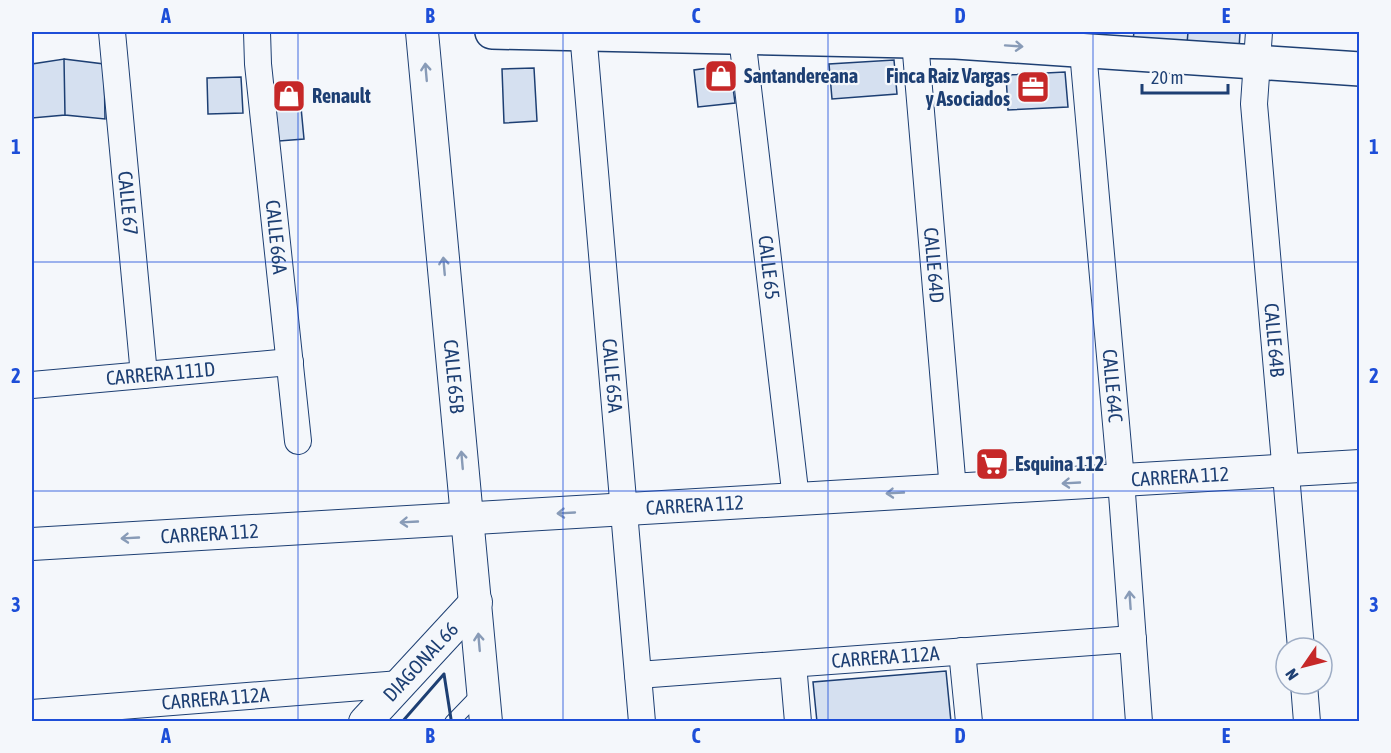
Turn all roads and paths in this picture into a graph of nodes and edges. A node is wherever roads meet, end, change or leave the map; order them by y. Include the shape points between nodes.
1 (112, 32) edge
2 (258, 32) edge
3 (422, 32) edge
4 (492, 32) edge
5 (583, 33) edge
6 (957, 37) edge
7 (742, 38) junction
8 (915, 41) junction
9 (1122, 42) edge
10 (1257, 47) edge
11 (1083, 51) junction
12 (1359, 69) edge
13 (290, 362) junction
14 (144, 375) junction
15 (32, 385) edge
16 (298, 441) dead end
17 (1359, 466) edge
18 (1287, 470) junction
19 (1121, 480) junction
20 (953, 490) junction
21 (796, 499) junction
22 (624, 509) junction
23 (467, 518) junction
24 (32, 544) edge
25 (476, 602) junction
26 (1300, 636) edge
27 (1132, 639) junction
28 (962, 651) junction
29 (793, 664) junction
30 (638, 675) junction
31 (400, 684) junction
32 (484, 689) junction
33 (1305, 696) edge
34 (32, 713) edge
35 (365, 722) edge
36 (452, 722) edge
37 (486, 722) edge
38 (642, 722) edge
39 (798, 722) edge
40 (969, 722) edge
41 (1138, 722) edge
42 (1307, 722) edge

1 - 14 street, CALLE 67
2 - 13 street, CALLE 66A via 258,64
23 -> 3 street, CALLE 65B
4 - 5 main road
5 - 7 main road
5 - 22 street, CALLE 65A
6 - 8 main road
6 -> 11 main road
7 - 8 main road
7 - 21 street, CALLE 65
8 - 20 street, CALLE 64D
9 - 10 main road
9 - 11 main road
10 - 12 main road
10 - 18 street, CALLE 64B via 1254,104
11 - 19 street, CALLE 64C
13 - 14 street, CARRERA 111D
13 - 16 street, CALLE 66A
14 - 15 street, CARRERA 111D
17 - 18 street, CARRERA 112
18 - 19 street, CARRERA 112
18 - 26 street, CALLE 64B
19 -> 20 street, CARRERA 112
27 -> 19 street, CALLE 64C
20 -> 21 street, CARRERA 112
21 - 22 street, CARRERA 112
22 -> 23 street, CARRERA 112
22 - 30 street, CALLE 65A
23 -> 24 street, CARRERA 112
23 - 25 street, CALLE 65B
25 - 31 street, DIAGONAL 66
32 -> 25 street, CALLE 65B
27 - 28 street, CARRERA 112A
27 - 41 street, CALLE 64C
28 - 29 street, CARRERA 112A
28 - 40 street
29 - 30 street, CARRERA 112A
29 - 39 street
30 - 38 street, CALLE 65A
31 - 34 street, CARRERA 112A
31 - 35 street, DIAGONAL 66
32 - 36 lane
32 - 37 street, CALLE 65B
33 - 42 street

